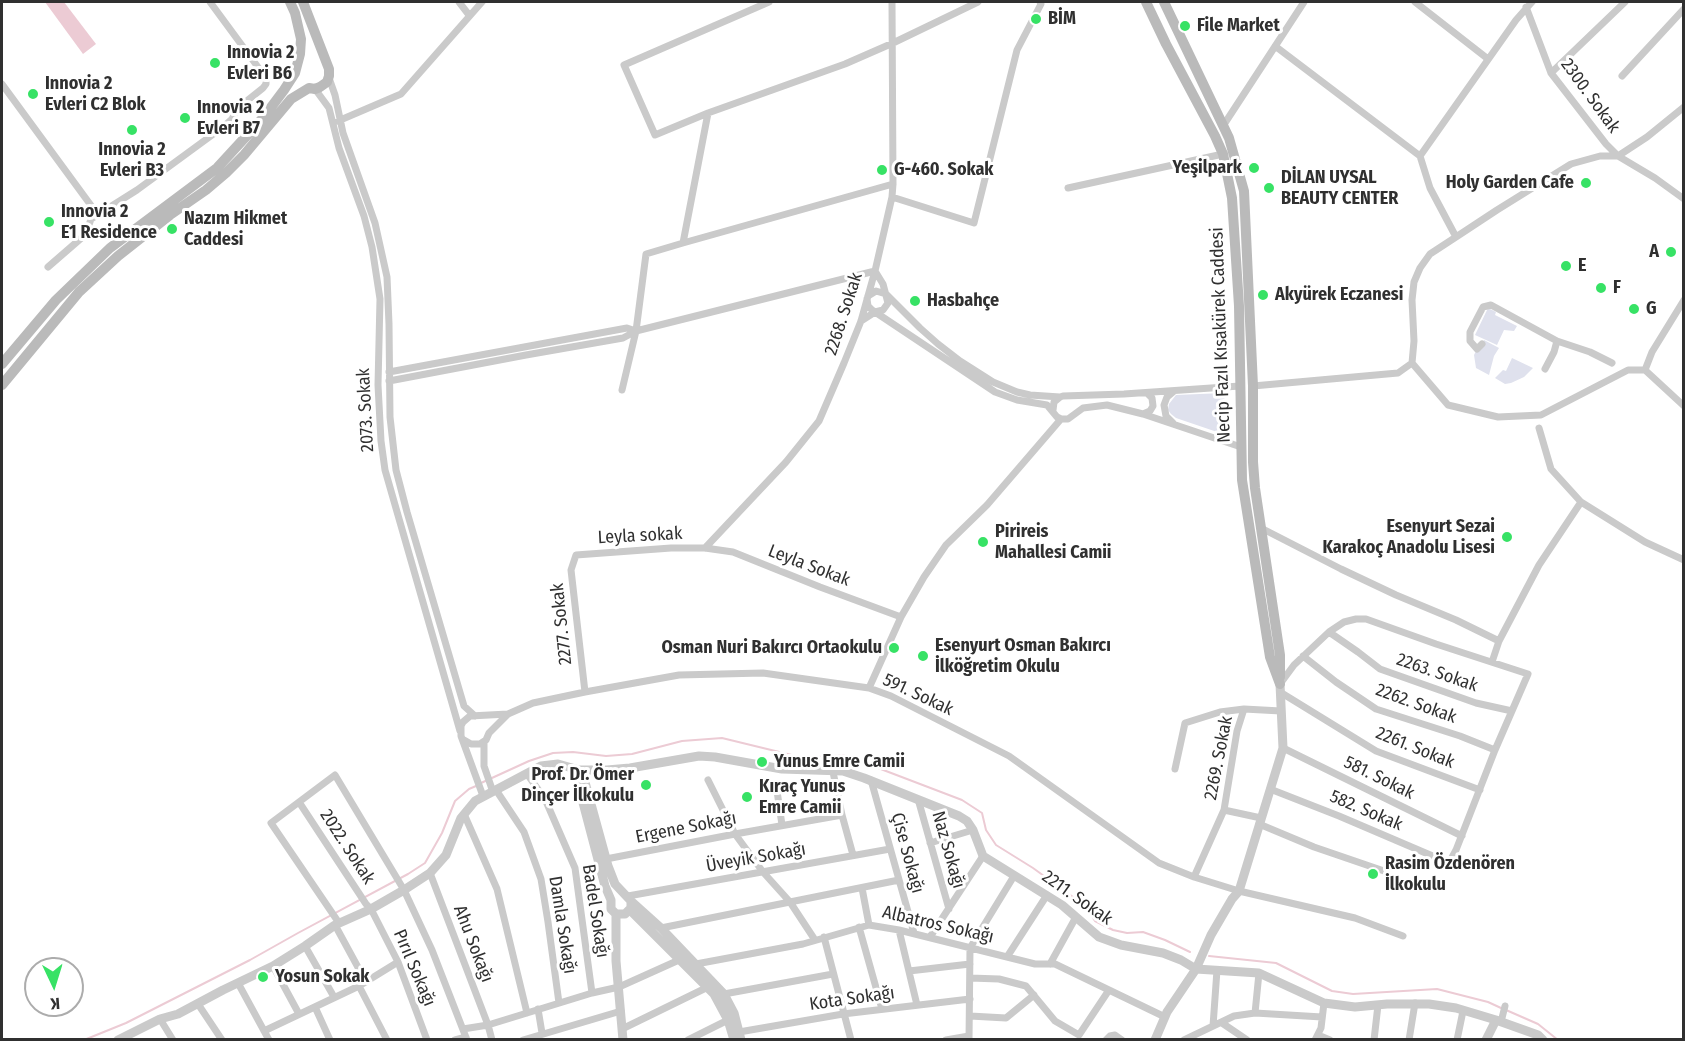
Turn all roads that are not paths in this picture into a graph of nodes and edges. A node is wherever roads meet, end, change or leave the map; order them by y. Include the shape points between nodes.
1 (210, 2) edge
2 (290, 2) edge
3 (303, 2) edge
4 (459, 2) edge
5 (482, 2) edge
6 (769, 2) edge
7 (892, 2) edge
8 (978, 2) edge
9 (1040, 2) edge
10 (1146, 2) edge
11 (1164, 2) edge
12 (1304, 2) edge
13 (1415, 2) edge
14 (1625, 2) edge
15 (1529, 4) edge
16 (1683, 9) edge
17 (469, 15) junction
18 (893, 43) junction
19 (1275, 46) junction
20 (1488, 59) junction
21 (295, 73) junction
22 (1551, 73) junction
23 (1622, 76) dead end
24 (329, 78) junction
25 (2, 84) edge
26 (312, 88) junction
27 (1683, 107) edge
28 (708, 113) junction
29 (336, 122) junction
30 (1223, 126) junction
31 (1215, 136) junction
32 (1223, 154) junction
33 (1420, 156) junction
34 (1618, 156) junction
35 (893, 184) junction
36 (1068, 188) dead end
37 (892, 197) junction
38 (1683, 199) edge
39 (98, 214) junction
40 (1456, 237) junction
41 (683, 243) junction
42 (48, 267) dead end
43 (875, 271) junction
44 (886, 294) junction
45 (867, 296) junction
46 (1683, 300) edge
47 (875, 312) junction
48 (861, 321) junction
49 (636, 331) junction
50 (1557, 341) junction
51 (1482, 344) dead end
52 (1412, 363) junction
53 (1612, 363) dead end
54 (2, 364) edge
55 (1545, 369) dead end
56 (1645, 370) junction
57 (389, 372) junction
58 (390, 381) junction
59 (2, 385) edge
60 (1253, 386) junction
61 (1240, 387) junction
62 (622, 390) dead end
63 (1174, 391) junction
64 (1147, 393) junction
65 (1061, 397) junction
66 (1683, 406) edge
67 (1053, 410) junction
68 (1143, 414) junction
69 (1071, 417) junction
70 (1061, 419) junction
71 (1177, 426) junction
72 (1539, 428) dead end
73 (1241, 447) junction
74 (1581, 502) junction
75 (1261, 528) junction
76 (705, 548) junction
77 (576, 555) joint
78 (1683, 560) edge
79 (901, 617) junction
80 (1329, 632) junction
81 (1499, 641) junction
82 (1303, 656) junction
83 (1492, 662) junction
84 (869, 688) junction
85 (1280, 688) junction
86 (585, 692) junction
87 (1244, 709) junction
88 (1281, 711) junction
89 (1512, 711) junction
90 (508, 714) junction
91 (477, 716) junction
92 (460, 731) junction
93 (489, 733) junction
94 (464, 740) junction
95 (484, 741) junction
96 (1283, 748) junction
97 (1495, 750) junction
98 (1175, 769) dead end
99 (579, 770) junction
100 (833, 772) junction
101 (527, 774) junction
102 (708, 780) dead end
103 (871, 780) junction
104 (776, 784) dead end
105 (1270, 789) junction
106 (1480, 789) junction
107 (493, 790) junction
108 (482, 794) junction
109 (918, 799) junction
110 (299, 801) junction
111 (1224, 810) junction
112 (464, 814) junction
113 (842, 815) junction
114 (1260, 821) junction
115 (782, 825) junction
116 (973, 830) junction
117 (735, 834) junction
118 (1462, 836) junction
119 (930, 843) junction
120 (890, 849) junction
121 (853, 855) junction
122 (983, 856) junction
123 (606, 859) junction
124 (763, 872) junction
125 (1387, 872) dead end
126 (430, 873) junction
127 (1014, 876) junction
128 (1194, 878) junction
129 (899, 880) junction
130 (403, 888) junction
131 (862, 888) junction
132 (1239, 891) junction
133 (1047, 895) junction
134 (611, 900) junction
135 (628, 900) junction
136 (790, 902) junction
137 (368, 906) junction
138 (949, 909) junction
139 (616, 914) junction
140 (1076, 917) junction
141 (337, 923) junction
142 (869, 925) junction
143 (860, 927) junction
144 (661, 928) junction
145 (899, 930) junction
146 (914, 933) junction
147 (1402, 936) dead end
148 (824, 937) junction
149 (930, 938) junction
150 (815, 940) junction
151 (305, 946) junction
152 (970, 948) junction
153 (1007, 957) junction
154 (679, 960) junction
155 (398, 962) junction
156 (696, 964) junction
157 (970, 964) junction
158 (1050, 964) junction
159 (273, 966) junction
160 (1196, 969) junction
161 (1217, 970) junction
162 (909, 971) junction
163 (1259, 973) junction
164 (833, 974) junction
165 (970, 978) junction
166 (238, 983) junction
167 (363, 984) junction
168 (619, 987) junction
169 (708, 987) junction
170 (1109, 990) junction
171 (592, 993) junction
172 (724, 994) junction
173 (1034, 995) junction
174 (334, 997) junction
175 (970, 999) junction
176 (559, 1003) junction
177 (1324, 1003) junction
178 (1415, 1003) junction
179 (198, 1004) junction
180 (917, 1005) junction
181 (1378, 1005) junction
182 (1505, 1006) dead end
183 (315, 1007) junction
184 (538, 1009) junction
185 (882, 1009) junction
186 (621, 1011) junction
187 (1463, 1011) junction
188 (528, 1012) junction
189 (1254, 1013) junction
190 (299, 1014) junction
191 (843, 1014) junction
192 (970, 1016) junction
193 (1164, 1017) junction
194 (1322, 1017) junction
195 (160, 1019) junction
196 (1500, 1019) junction
197 (728, 1020) junction
198 (1222, 1023) junction
199 (488, 1025) junction
200 (1214, 1026) junction
201 (264, 1031) junction
202 (542, 1033) junction
203 (622, 1034) edge
204 (465, 1035) edge
205 (738, 1037) edge
206 (1082, 1037) edge
207 (1316, 1037) edge
208 (123, 1038) edge
209 (969, 1038) edge
210 (1538, 1038) edge
211 (172, 1040) edge
212 (222, 1040) edge
213 (269, 1040) edge
214 (330, 1040) edge
215 (387, 1040) edge
216 (427, 1040) edge
217 (455, 1040) edge
218 (492, 1040) edge
219 (523, 1040) edge
220 (688, 1040) edge
221 (851, 1040) edge
222 (946, 1040) edge
223 (1106, 1040) edge
224 (1122, 1040) edge
225 (1155, 1040) edge
226 (1184, 1040) edge
227 (1247, 1040) edge
228 (1330, 1040) edge
229 (1374, 1040) edge
230 (1409, 1040) edge
231 (1457, 1040) edge
232 (1486, 1040) edge

1 - 39 street via 266,78 266,84 223,127
2 - 21 main road via 301,39
3 - 24 main road
4 - 17 street
5 - 17 street
6 - 28 street via 624,64 654,135
7 - 18 street, 2268. Sokak
8 - 18 street
9 - 37 street via 1017,50 974,223
10 - 31 main road, Necip Fazıl Kısakürek Caddesi
11 - 30 main road, Necip Fazıl Kısakürek Caddesi
12 - 19 street
13 - 20 street
14 - 22 street
15 - 20 street
15 - 22 street, 2300. Sokak
16 - 23 street
17 - 29 street via 401,94
18 - 28 street
18 - 35 street, 2268. Sokak
19 - 30 street
19 - 33 street
20 - 33 street
21 - 26 main road via 302,85
21 - 54 main road via 263,118 217,168 110,248 56,300
22 - 34 street, 2300. Sokak
24 - 26 main road via 324,85
24 - 29 street, 2073. Sokak via 335,95
25 - 39 street
26 - 29 street, 2073. Sokak
26 - 59 main road via 291,99 226,173 118,256 79,292
27 - 34 street, 2300. Sokak
28 - 41 street
29 - 57 street, 2073. Sokak via 375,223 383,259 388,294
29 - 92 street, 2073. Sokak via 339,148 364,216 376,265 380,299 378,385 385,470
30 - 31 main road
30 - 60 main road, Necip Fazıl Kısakürek Caddesi via 1244,191
31 - 32 main road, Necip Fazıl Kısakürek Caddesi
32 - 36 street
32 - 61 main road, Necip Fazıl Kısakürek Caddesi via 1233,204
33 - 40 street via 1430,188
34 - 38 street
34 - 40 street via 1600,156 1571,164
35 - 37 street, 2268. Sokak
35 - 41 street
37 - 43 street, 2268. Sokak
39 - 42 street via 91,219 86,234
40 - 52 street via 1430,254 1414,282
41 - 49 street via 646,254
43 - 44 street
43 - 45 street, 2268. Sokak
43 - 49 street
44 - 45 street via 876,291
44 - 47 street via 887,306
44 - 65 street via 938,344 993,382 1030,395
45 - 47 street via 868,306
45 - 48 street, 2268. Sokak
46 - 56 street
47 - 48 street
47 - 67 street via 995,393 1047,405
48 - 76 street, 2268. Sokak via 819,421
49 - 57 street via 627,328
49 - 58 street via 623,338
49 - 62 street
50 - 51 street via 1491,305 1483,307 1470,332 1470,341 1477,349
50 - 53 street
50 - 55 street
52 - 56 street via 1448,405 1498,417 1541,415 1628,370
52 - 60 street via 1398,373
56 - 66 street
57 - 58 street, 2073. Sokak
58 - 91 street, 2073. Sokak via 396,470 464,706
60 - 61 main road
60 - 75 main road, Necip Fazıl Kısakürek Caddesi via 1253,462
61 - 63 street
61 - 73 main road, Necip Fazıl Kısakürek Caddesi
63 - 64 street
63 - 71 street via 1165,401 1164,411
64 - 65 street
64 - 68 street via 1153,406
65 - 67 street via 1054,402
65 - 69 street via 1071,398 1075,404
67 - 70 street
68 - 69 street via 1107,405 1083,408
68 - 71 street
69 - 70 street
70 - 79 street via 987,505 946,545
71 - 73 street
72 - 74 street via 1551,469
73 - 85 main road, Necip Fazıl Kısakürek Caddesi via 1268,648
74 - 78 street via 1645,542
74 - 81 street via 1539,565
75 - 81 street via 1359,578
75 - 85 main road, Necip Fazıl Kısakürek Caddesi via 1280,655
76 - 77 street, Leyla sokak
76 - 79 street, Leyla Sokak via 733,552
77 - 86 street, 2277. Sokak via 571,570
79 - 84 street
80 - 82 street
80 - 83 street via 1344,622 1366,619
80 - 89 street, 2263. Sokak via 1380,669 1476,703
81 - 83 street
82 - 85 street
82 - 97 street, 2262. Sokak via 1376,709
83 - 89 street via 1528,674
84 - 86 street, 591. Sokak via 762,673 679,675
84 - 128 street, 591. Sokak via 1009,756 1159,863
85 - 88 street, Necip Fazıl Kısakürek Caddesi
85 - 106 street, 2261. Sokak via 1376,751
86 - 90 street, 591. Sokak via 533,703
87 - 88 street
87 - 98 street via 1185,723
87 - 111 street, 2269. Sokak
88 - 96 street, Necip Fazıl Kısakürek Caddesi
89 - 97 street
90 - 91 street
90 - 93 street
91 - 92 street via 466,719
91 - 93 street via 486,721
92 - 94 street
93 - 95 street
94 - 95 street via 476,745
94 - 108 street
95 - 107 street via 484,766
96 - 105 street, Necip Fazıl Kısakürek Caddesi
96 - 118 street, 581. Sokak
97 - 106 street
99 - 100 street via 630,768 699,756 782,770
99 - 101 street via 558,764 542,766
99 - 123 street
99 - 134 street via 576,776
100 - 103 street via 843,771
100 - 113 street
101 - 107 street
101 - 171 street, Badel Sokağı via 545,799 575,868
102 - 117 street
103 - 109 street
103 - 120 street, Çise Sokağı
104 - 115 street
105 - 114 street, Necip Fazıl Kısakürek Caddesi
105 - 118 street, 582. Sokak via 1449,863
106 - 118 street
107 - 108 street
107 - 176 street, Damla Sokağı via 524,832 541,879
108 - 112 street
109 - 116 street via 959,816
109 - 119 street, Naz Sokağı
110 - 130 street via 335,774
110 - 137 street, 2022. Sokak
110 - 141 street via 271,823
111 - 114 street
111 - 128 street, 2269. Sokak
112 - 126 street via 446,855
112 - 188 street via 497,889
113 - 115 street, Ergene Sokağı
113 - 121 street
114 - 125 street via 1314,847
114 - 132 street, Necip Fazıl Kısakürek Caddesi
115 - 117 street, Ergene Sokağı
116 - 119 street
116 - 122 street
117 - 123 street, Ergene Sokağı
117 - 124 street
119 - 138 street, Naz Sokağı
120 - 121 street, Üveyik Sokağı
120 - 129 street, Çise Sokağı
121 - 124 street, Üveyik Sokağı
122 - 127 street, 2211. Sokak
122 - 138 street
123 - 135 street via 615,884
124 - 135 street, Üveyik Sokağı
124 - 136 street
126 - 130 street
126 - 199 street, Ahu Sokağı
127 - 133 street, 2211. Sokak
127 - 152 street
128 - 132 street, 591. Sokak
129 - 131 street
129 - 146 street, Çise Sokağı
130 - 137 street
130 - 204 street
131 - 136 street
131 - 142 street
132 - 147 street, 591. Sokak via 1355,918
132 - 160 street, Necip Fazıl Kısakürek Caddesi via 1211,935
133 - 140 street, 2211. Sokak
133 - 153 street
134 - 135 street via 616,895
134 - 139 street via 611,909
135 - 139 street via 622,915
135 - 144 street
135 - 154 street
136 - 144 street
136 - 150 street
137 - 141 street
137 - 155 street, Pırıl Sokağı
138 - 149 street
139 - 168 street
140 - 158 street
140 - 160 street, 2211. Sokak via 1099,937 1163,953
141 - 151 street
141 - 167 street
142 - 143 street, Albatros Sokağı
142 - 145 street, Albatros Sokağı
143 - 148 street, Albatros Sokağı
143 - 185 street
144 - 156 street
145 - 146 street, Albatros Sokağı
145 - 162 street
146 - 149 street, Albatros Sokağı
148 - 150 street, Albatros Sokağı
148 - 164 street
149 - 152 street, Albatros Sokağı
150 - 156 street, Albatros Sokağı
151 - 159 street
151 - 174 street
152 - 153 street, Albatros Sokağı
152 - 157 street
153 - 158 street, Albatros Sokağı
154 - 168 street
154 - 169 street
155 - 167 street
155 - 216 street, Pırıl Sokağı
156 - 172 street
157 - 162 street
157 - 165 street
158 - 170 street, Albatros Sokağı
159 - 166 street
159 - 190 street
160 - 161 street, 2211. Sokak
160 - 193 street, Necip Fazıl Kısakürek Caddesi
161 - 163 street, 2211. Sokak
161 - 200 street
162 - 180 street
163 - 177 street, 2211. Sokak
163 - 189 street
164 - 172 street
164 - 191 street
165 - 173 street via 1008,981 1026,986
165 - 175 street
166 - 179 street
166 - 201 street
167 - 174 street
167 - 215 street
168 - 171 street
168 - 186 street
169 - 197 street
169 - 203 street
170 - 193 street, Albatros Sokağı
170 - 206 street
171 - 176 street
172 - 205 street via 734,1013
173 - 192 street via 1006,1018
173 - 206 street via 1055,1021
174 - 183 street
175 - 180 street, Kota Sokağı
175 - 192 street
176 - 184 street
177 - 181 street, 2211. Sokak
177 - 194 street
178 - 181 street, 2211. Sokak
178 - 187 street, 2211. Sokak
178 - 230 street
179 - 195 street
179 - 212 street
180 - 185 street, Kota Sokağı
181 - 229 street
182 - 196 street
183 - 190 street
183 - 214 street
184 - 188 street
184 - 202 street
185 - 191 street, Kota Sokağı
186 - 202 street
186 - 203 street
187 - 196 street, 2211. Sokak
187 - 231 street
188 - 199 street
189 - 194 street
189 - 198 street via 1234,1016
190 - 201 street
191 - 205 street, Kota Sokağı
191 - 221 street
192 - 209 street
193 - 225 street, Necip Fazıl Kısakürek Caddesi
194 - 207 street
195 - 208 street
195 - 211 street
196 - 210 street, 2211. Sokak
196 - 232 street
197 - 205 street
197 - 220 street
198 - 200 street
198 - 227 street
199 - 204 street
199 - 218 street, Ahu Sokağı
200 - 226 street
201 - 213 street
202 - 219 street
204 - 217 street
207 - 228 street
209 - 222 street
223 - 224 street via 1115,1035

